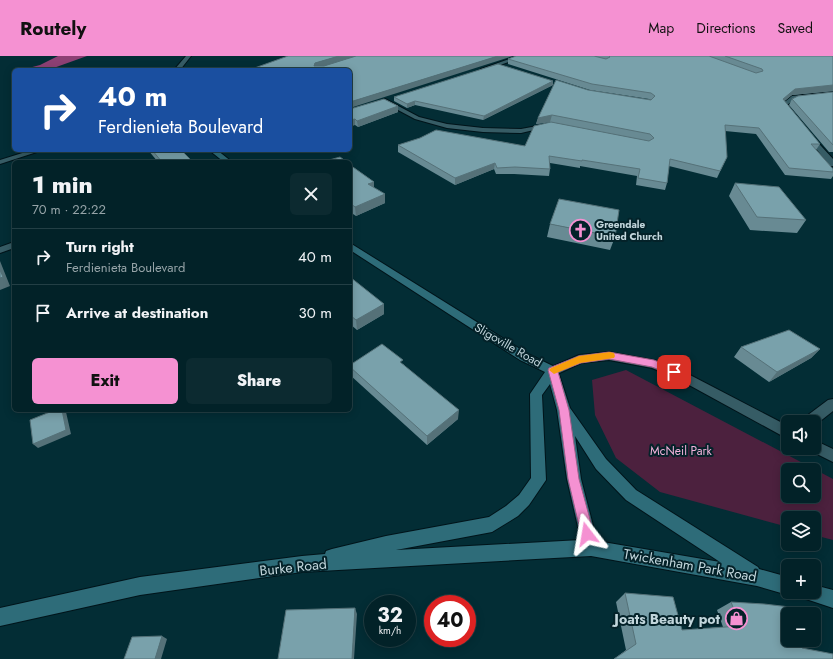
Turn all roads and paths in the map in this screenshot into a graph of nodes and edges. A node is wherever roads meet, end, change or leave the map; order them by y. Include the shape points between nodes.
1 (189, 56) edge
2 (523, 56) edge
3 (498, 64) junction
4 (506, 66) edge
5 (179, 68) edge
6 (476, 72) edge
7 (833, 94) edge
8 (392, 99) edge
9 (799, 123) edge
10 (556, 126) edge
11 (804, 129) edge
12 (32, 152) edge
13 (219, 152) edge
14 (226, 160) edge
15 (0, 162) edge
16 (833, 164) edge
17 (12, 246) edge
18 (352, 247) edge
19 (0, 250) edge
20 (553, 370) junction
21 (833, 404) edge
22 (564, 410) junction
23 (818, 415) edge
24 (781, 429) edge
25 (821, 450) edge
26 (833, 456) edge
27 (591, 548) junction
28 (302, 564) junction
29 (757, 576) junction
30 (781, 584) edge
31 (821, 596) edge
32 (833, 599) edge
33 (0, 616) edge

1 - 5 street
2 - 3 street
3 - 4 street
3 - 6 street
7 - 9 street via 792,98 784,105
8 - 10 street via 381,102 417,118 447,126 521,132
11 - 16 street
12 - 15 street
13 - 14 main road
17 - 19 street
18 - 20 main road, Sligoville Road via 524,357
20 - 22 main road, Sligoville Road
20 - 24 street via 579,359 609,356 654,364 684,377
20 - 28 main road via 536,394 539,480 512,511 492,524 386,544
21 - 23 street
22 - 27 main road, Sligoville Road via 574,479
22 - 29 main road via 601,464 631,495
25 - 26 street
27 - 28 main road, Burke Road
27 - 29 main road, Twickenham Park Road
28 - 33 main road, Burke Road via 140,586
29 - 30 main road, Twickenham Park Road
31 - 32 main road

